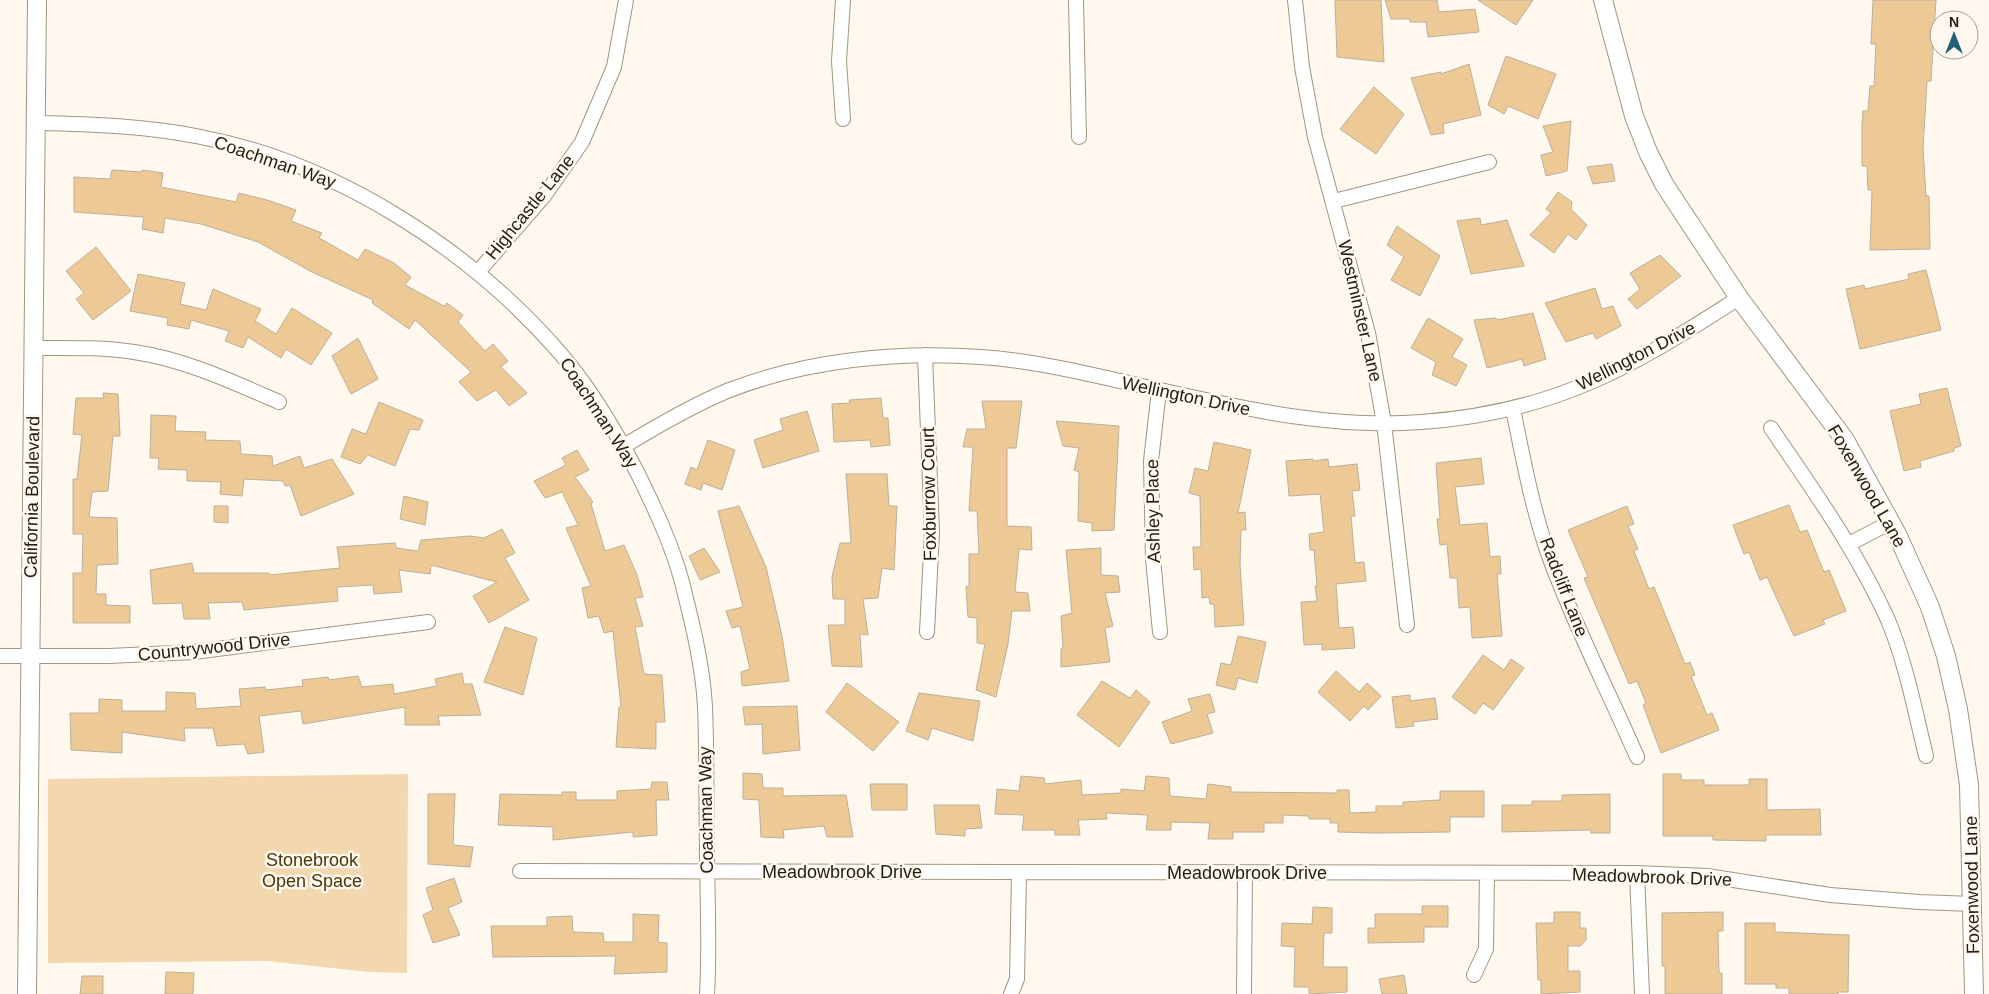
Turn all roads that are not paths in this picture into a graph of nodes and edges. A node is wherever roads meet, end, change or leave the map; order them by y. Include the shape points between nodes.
1 (37, 0) edge
2 (626, 0) edge
3 (843, 0) edge
4 (1076, 0) edge
5 (1295, 0) edge
6 (1603, 0) edge
7 (842, 118) dead end
8 (37, 123) junction
9 (1079, 137) dead end
10 (1489, 162) dead end
11 (1334, 201) junction
12 (478, 272) junction
13 (1739, 298) junction
14 (34, 348) junction
15 (925, 355) junction
16 (1159, 390) junction
17 (279, 402) dead end
18 (1513, 409) junction
19 (1384, 423) junction
20 (1771, 428) dead end
21 (624, 446) junction
22 (1891, 522) junction
23 (1849, 544) junction
24 (428, 622) dead end
25 (1407, 625) dead end
26 (927, 632) dead end
27 (1160, 632) dead end
28 (0, 656) edge
29 (30, 656) junction
30 (1926, 756) dead end
31 (1637, 757) dead end
32 (520, 871) dead end
33 (707, 872) junction
34 (1020, 872) junction
35 (1245, 873) junction
36 (1487, 873) junction
37 (1637, 873) junction
38 (1973, 904) junction
39 (1474, 975) dead end
40 (1244, 993) edge
41 (27, 994) edge
42 (707, 994) edge
43 (1011, 994) edge
44 (1642, 994) edge
45 (1974, 994) edge

1 - 8 street, California Boulevard
2 - 12 street, Highcastle Lane via 614,67 582,142 544,196
3 - 7 street via 839,61
4 - 9 street
5 - 11 street, Westminster Lane via 1302,67 1315,137
6 - 13 street, Foxenwood Lane via 1621,76 1648,152 1664,184
8 - 12 street, Coachman Way via 124,124 204,137 266,154 341,184 405,219
8 - 14 street, California Boulevard
10 - 11 street
11 - 19 street, Westminster Lane via 1368,333
12 - 21 street, Coachman Way via 562,355
13 - 18 street, Wellington Drive via 1663,346 1586,384
13 - 22 street, Foxenwood Lane via 1845,440
14 - 17 street via 91,347 136,352 221,378
14 - 29 street, California Boulevard
15 - 16 street, Wellington Drive via 984,357
15 - 21 street, Wellington Drive via 854,360 787,373 737,388 671,417
15 - 26 street, Foxburrow Court via 932,532
16 - 19 street, Wellington Drive via 1294,418
16 - 27 street, Ashley Place via 1152,470 1153,559
18 - 19 street, Wellington Drive via 1420,422
18 - 31 street, Radcliff Lane via 1533,503 1549,554 1566,601
19 - 25 street, Westminster Lane
20 - 23 street
21 - 33 street, Coachman Way via 663,523 682,581 695,643 705,704
22 - 23 street
22 - 38 street, Foxenwood Lane via 1930,607 1958,709 1970,785
23 - 30 street via 1888,621 1910,689
24 - 29 street, Countrywood Drive via 194,652
28 - 29 street, Countrywood Drive
29 - 41 street, California Boulevard
32 - 33 street, Meadowbrook Drive
33 - 34 street, Meadowbrook Drive
33 - 42 street, Coachman Way
34 - 35 street, Meadowbrook Drive
34 - 43 street via 1017,979
35 - 36 street, Meadowbrook Drive
35 - 40 street
36 - 37 street, Meadowbrook Drive
36 - 39 street via 1486,949
37 - 38 street, Meadowbrook Drive via 1707,876 1830,895
37 - 44 street
38 - 45 street, Foxenwood Lane

